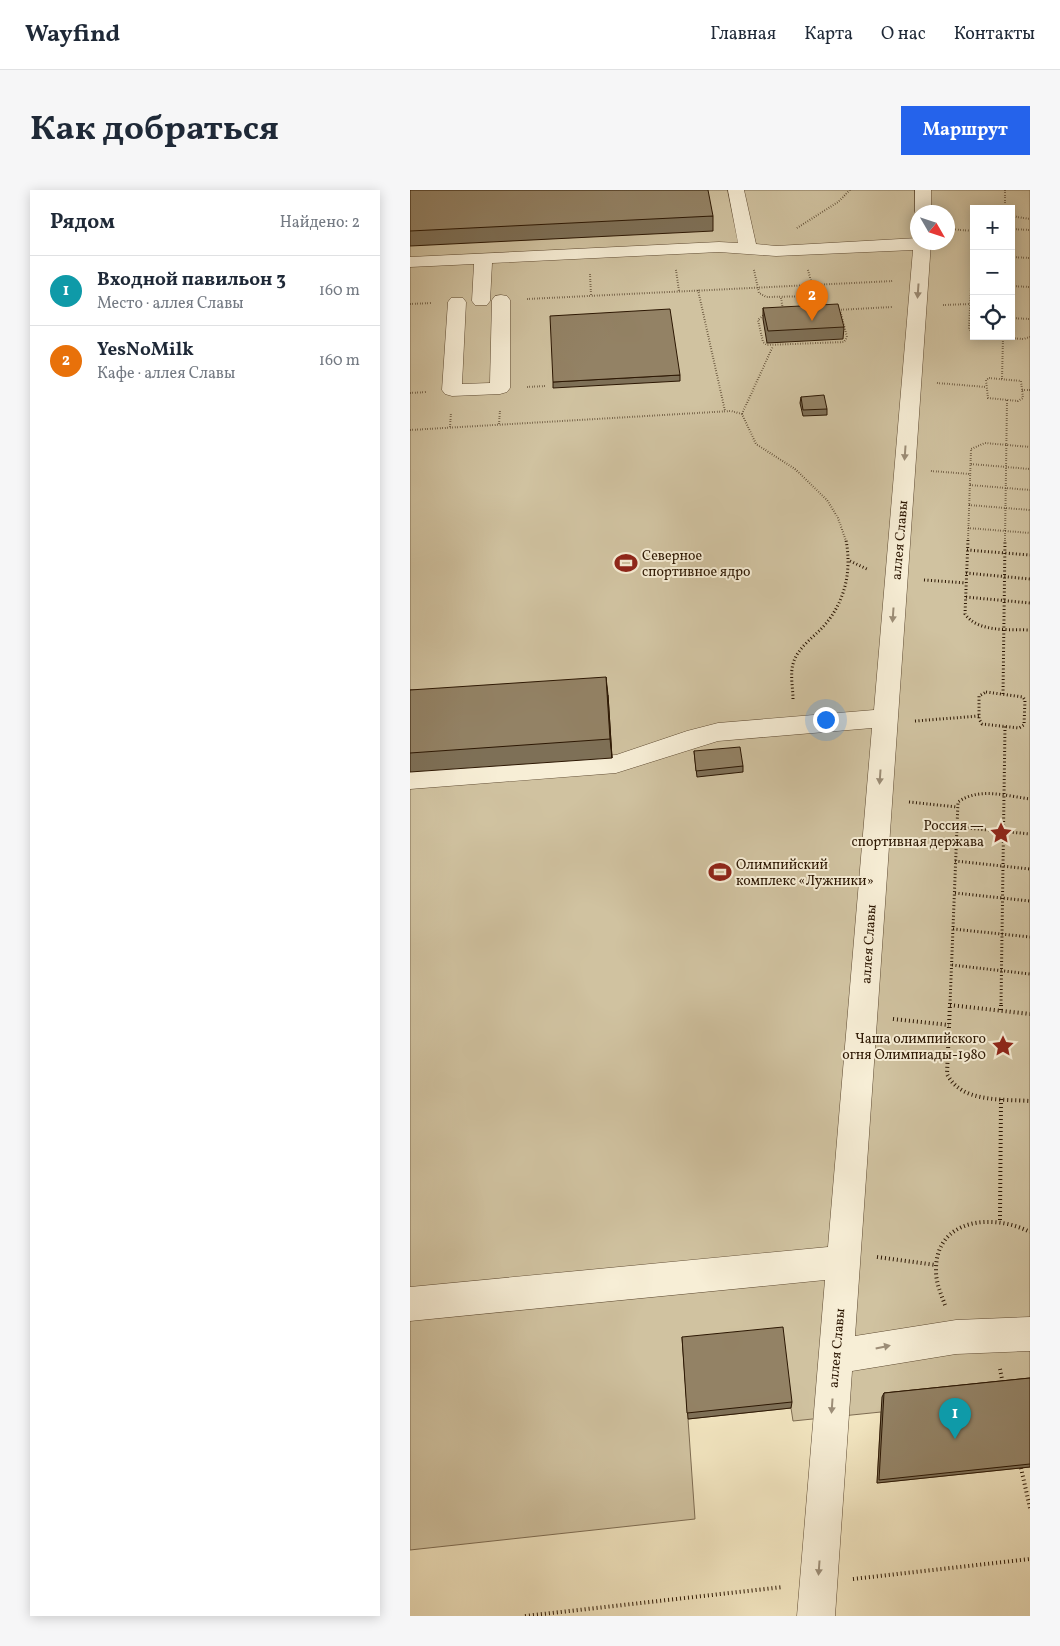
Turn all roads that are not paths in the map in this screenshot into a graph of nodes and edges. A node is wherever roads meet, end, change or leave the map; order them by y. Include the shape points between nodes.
1 (736, 190) edge
2 (923, 190) edge
3 (923, 205) edge
4 (910, 244) edge
5 (748, 249) junction
6 (921, 250) edge
7 (483, 259) junction
8 (410, 262) edge
9 (501, 300) road end
10 (481, 301) dead end
11 (456, 302) road end
12 (885, 718) junction
13 (410, 779) edge
14 (843, 1258) junction
15 (410, 1304) edge
16 (1030, 1334) edge
17 (836, 1357) junction
18 (817, 1600) edge

1 - 5 street
2 - 3 street
4 - 5 street via 780,251
5 - 7 street via 726,247
6 -> 12 street, аллея Славы
7 - 8 street
7 - 10 street
9 - 11 street via 500,388 452,390
12 - 13 street via 707,734 616,764
12 -> 14 street, аллея Славы
14 - 15 street
14 - 17 street, аллея Славы
17 -> 16 street via 927,1339
17 -> 18 street, аллея Славы

